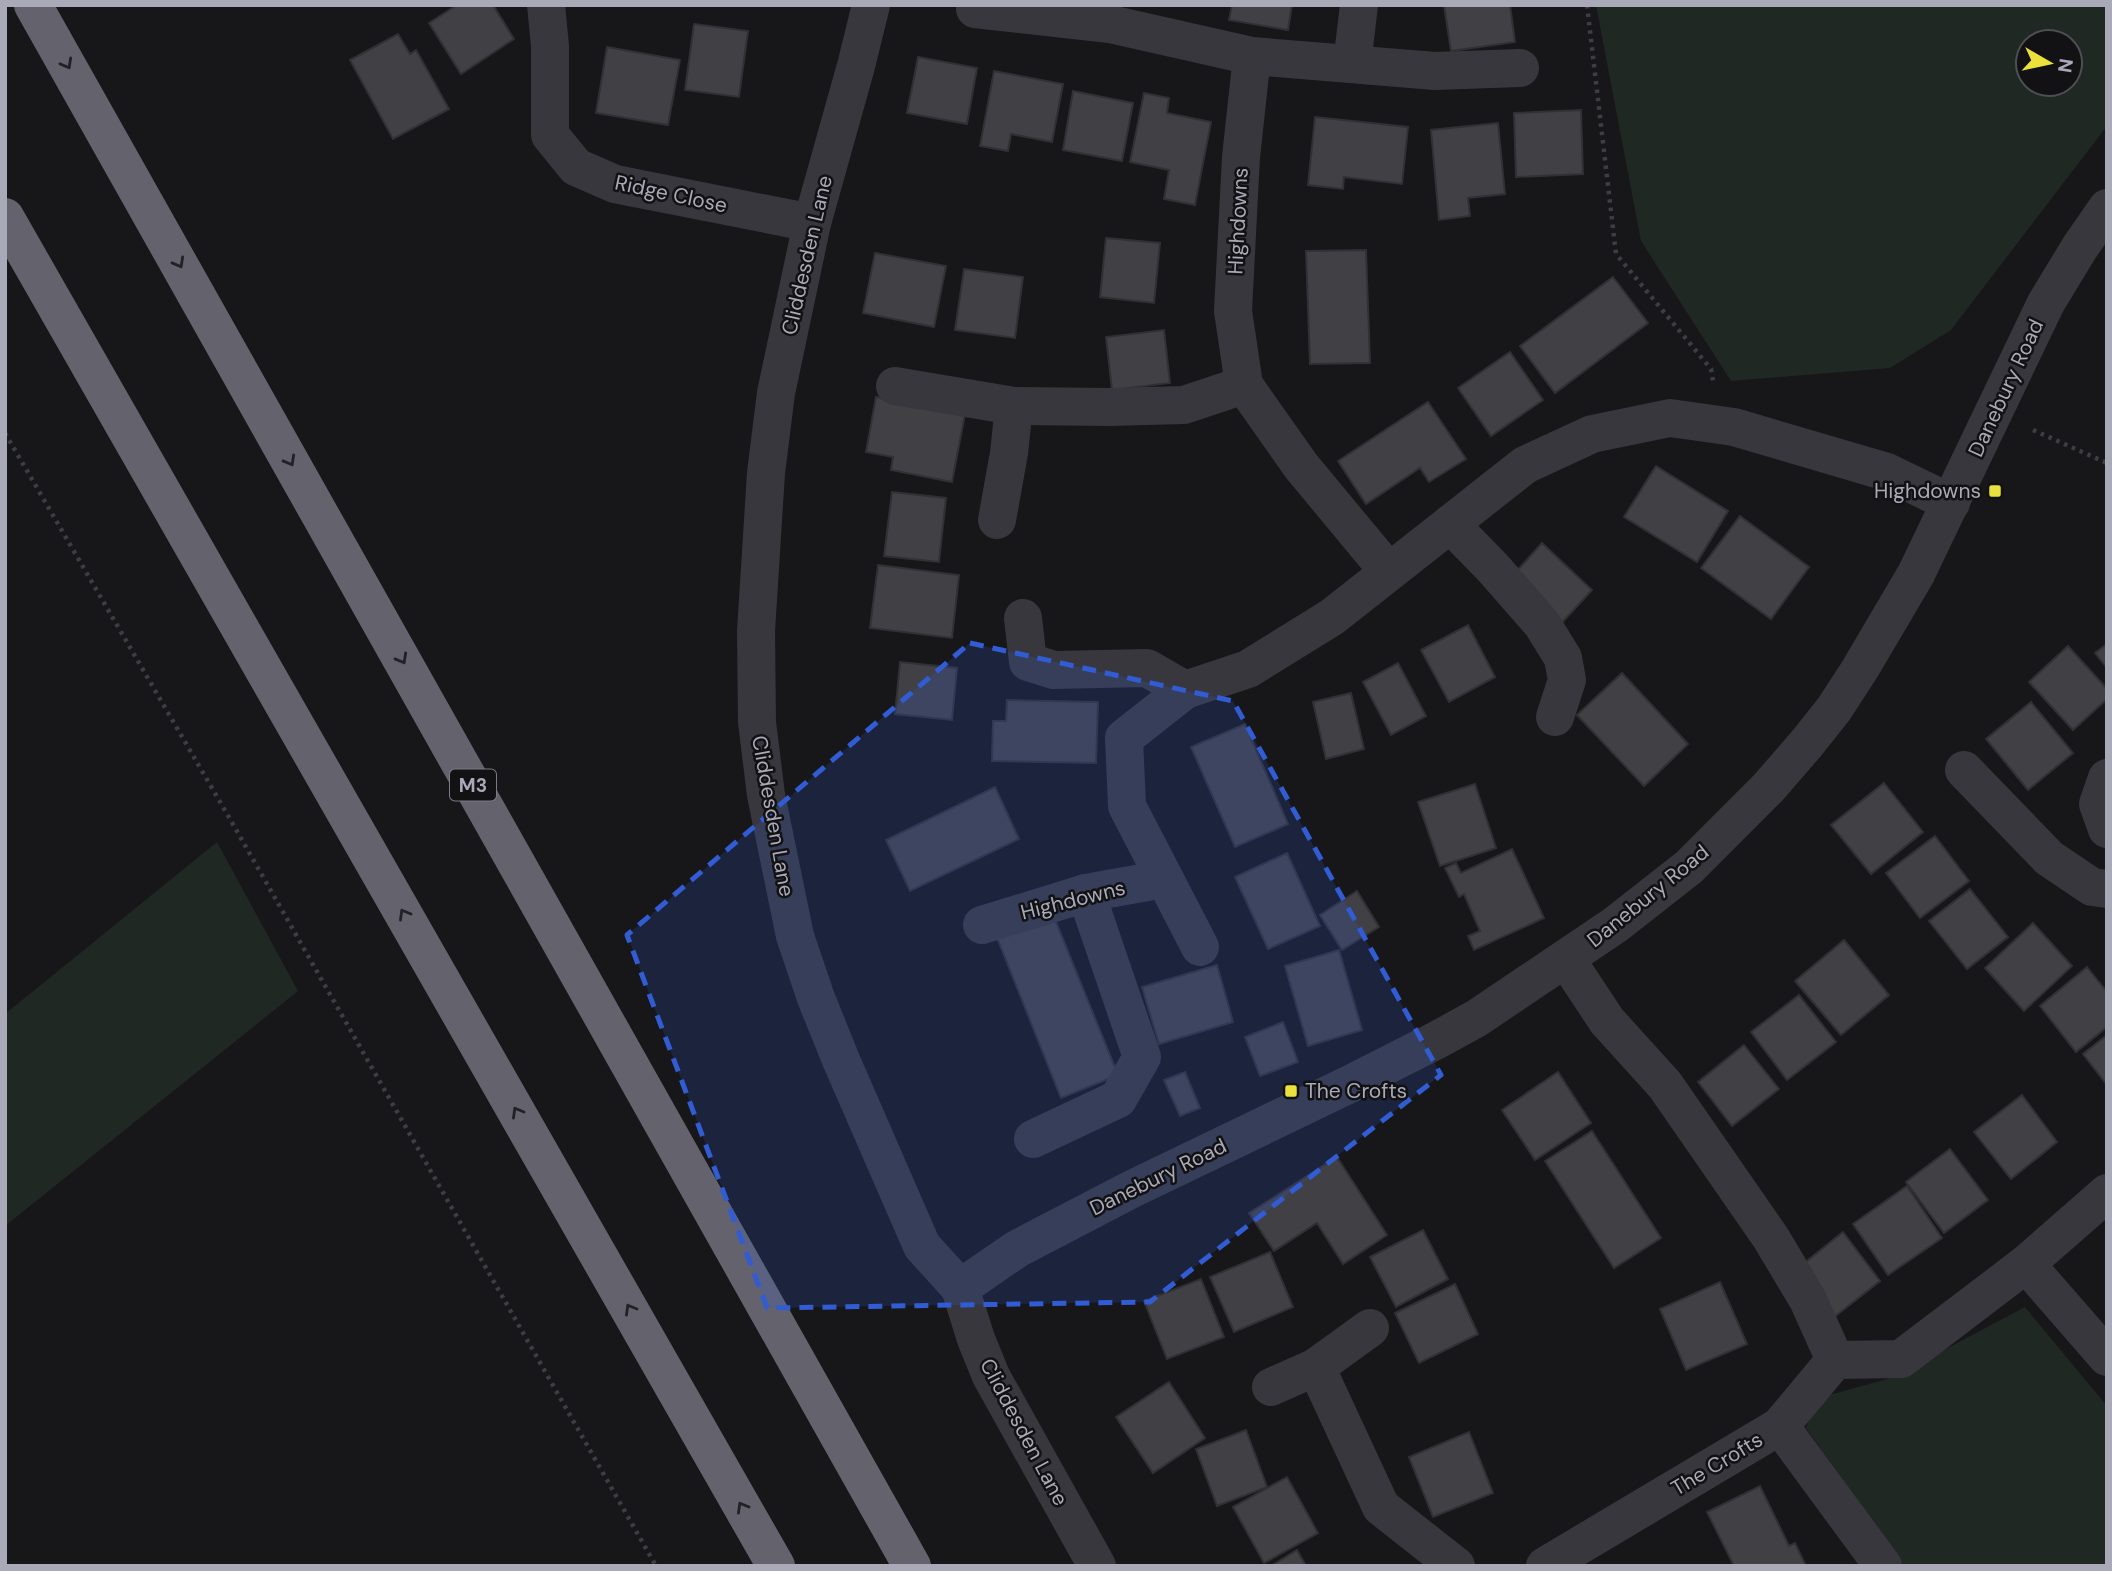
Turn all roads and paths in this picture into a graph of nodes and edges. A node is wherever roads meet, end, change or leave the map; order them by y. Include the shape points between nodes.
1 (33, 5) edge
2 (546, 5) edge
3 (871, 5) edge
4 (1359, 5) edge
5 (1587, 5) edge
6 (975, 9) dead end
7 (1252, 56) junction
8 (1353, 64) junction
9 (1520, 68) dead end
10 (2107, 208) edge
11 (5, 217) edge
12 (812, 223) junction
13 (1713, 382) dead end
14 (1244, 385) junction
15 (895, 386) dead end
16 (1014, 406) junction
17 (2033, 429) dead end
18 (5, 433) edge
19 (2107, 463) edge
20 (1951, 503) junction
21 (997, 520) dead end
22 (1450, 524) junction
23 (1389, 572) junction
24 (1023, 618) dead end
25 (1185, 690) junction
26 (1555, 717) dead end
27 (1964, 770) dead end
28 (2107, 778) edge
29 (2107, 829) edge
30 (1164, 879) junction
31 (2107, 889) edge
32 (1086, 893) junction
33 (982, 925) dead end
34 (1200, 947) dead end
35 (1566, 959) junction
36 (1033, 1139) dead end
37 (2107, 1193) edge
38 (2026, 1264) junction
39 (960, 1288) junction
40 (1370, 1328) dead end
41 (2107, 1357) edge
42 (1835, 1360) junction
43 (1316, 1367) junction
44 (1271, 1387) dead end
45 (1780, 1426) junction
46 (656, 1566) edge
47 (776, 1566) edge
48 (912, 1566) edge
49 (1097, 1566) edge
50 (1456, 1566) edge
51 (1545, 1566) edge
52 (1883, 1566) edge

1 -> 48 highway, M3
2 - 12 street, Ridge Close via 550,135 576,167 614,184
3 - 12 street, Cliddesden Lane
4 - 8 street
5 - 13 path via 1616,254 1712,369
6 - 7 street via 1110,24
7 - 8 street
7 - 14 street, Highdowns via 1233,312
8 - 9 street via 1436,71
10 - 20 street, Danebury Road via 2046,303
47 -> 11 highway
12 - 39 street, Cliddesden Lane via 776,393 762,525 756,657 757,722 766,795 795,936 821,1010 922,1246
14 - 16 street via 1184,405
14 - 23 street, Highdowns via 1301,466
15 - 16 street
16 - 21 street
17 - 19 path
18 - 46 path
20 - 22 street via 1886,472 1734,427 1670,418 1592,434 1525,465
20 - 35 street, Danebury Road via 1881,634 1807,743 1689,867
22 - 23 street
22 - 26 street via 1542,624 1563,658 1567,680
23 - 25 street via 1332,617 1248,669
24 - 25 street via 1028,663 1054,670 1147,667
25 - 30 street via 1124,738 1127,806
27 - 31 street via 2049,858 2092,887
28 - 29 street via 2098,804
30 - 32 street, Highdowns
30 - 34 street
32 - 33 street, Highdowns
32 - 36 street via 1142,1057 1118,1099
35 - 39 street, Danebury Road via 1437,1040 1017,1248
35 - 42 street via 1607,1021 1665,1085 1771,1238 1808,1300
37 - 38 street
38 - 41 street
38 - 42 street via 1901,1359
39 - 49 street, Cliddesden Lane via 991,1376
40 - 43 street
42 - 45 street, The Crofts
43 - 44 street
43 - 50 street via 1381,1507
45 - 51 street, The Crofts
45 - 52 street, The Crofts

